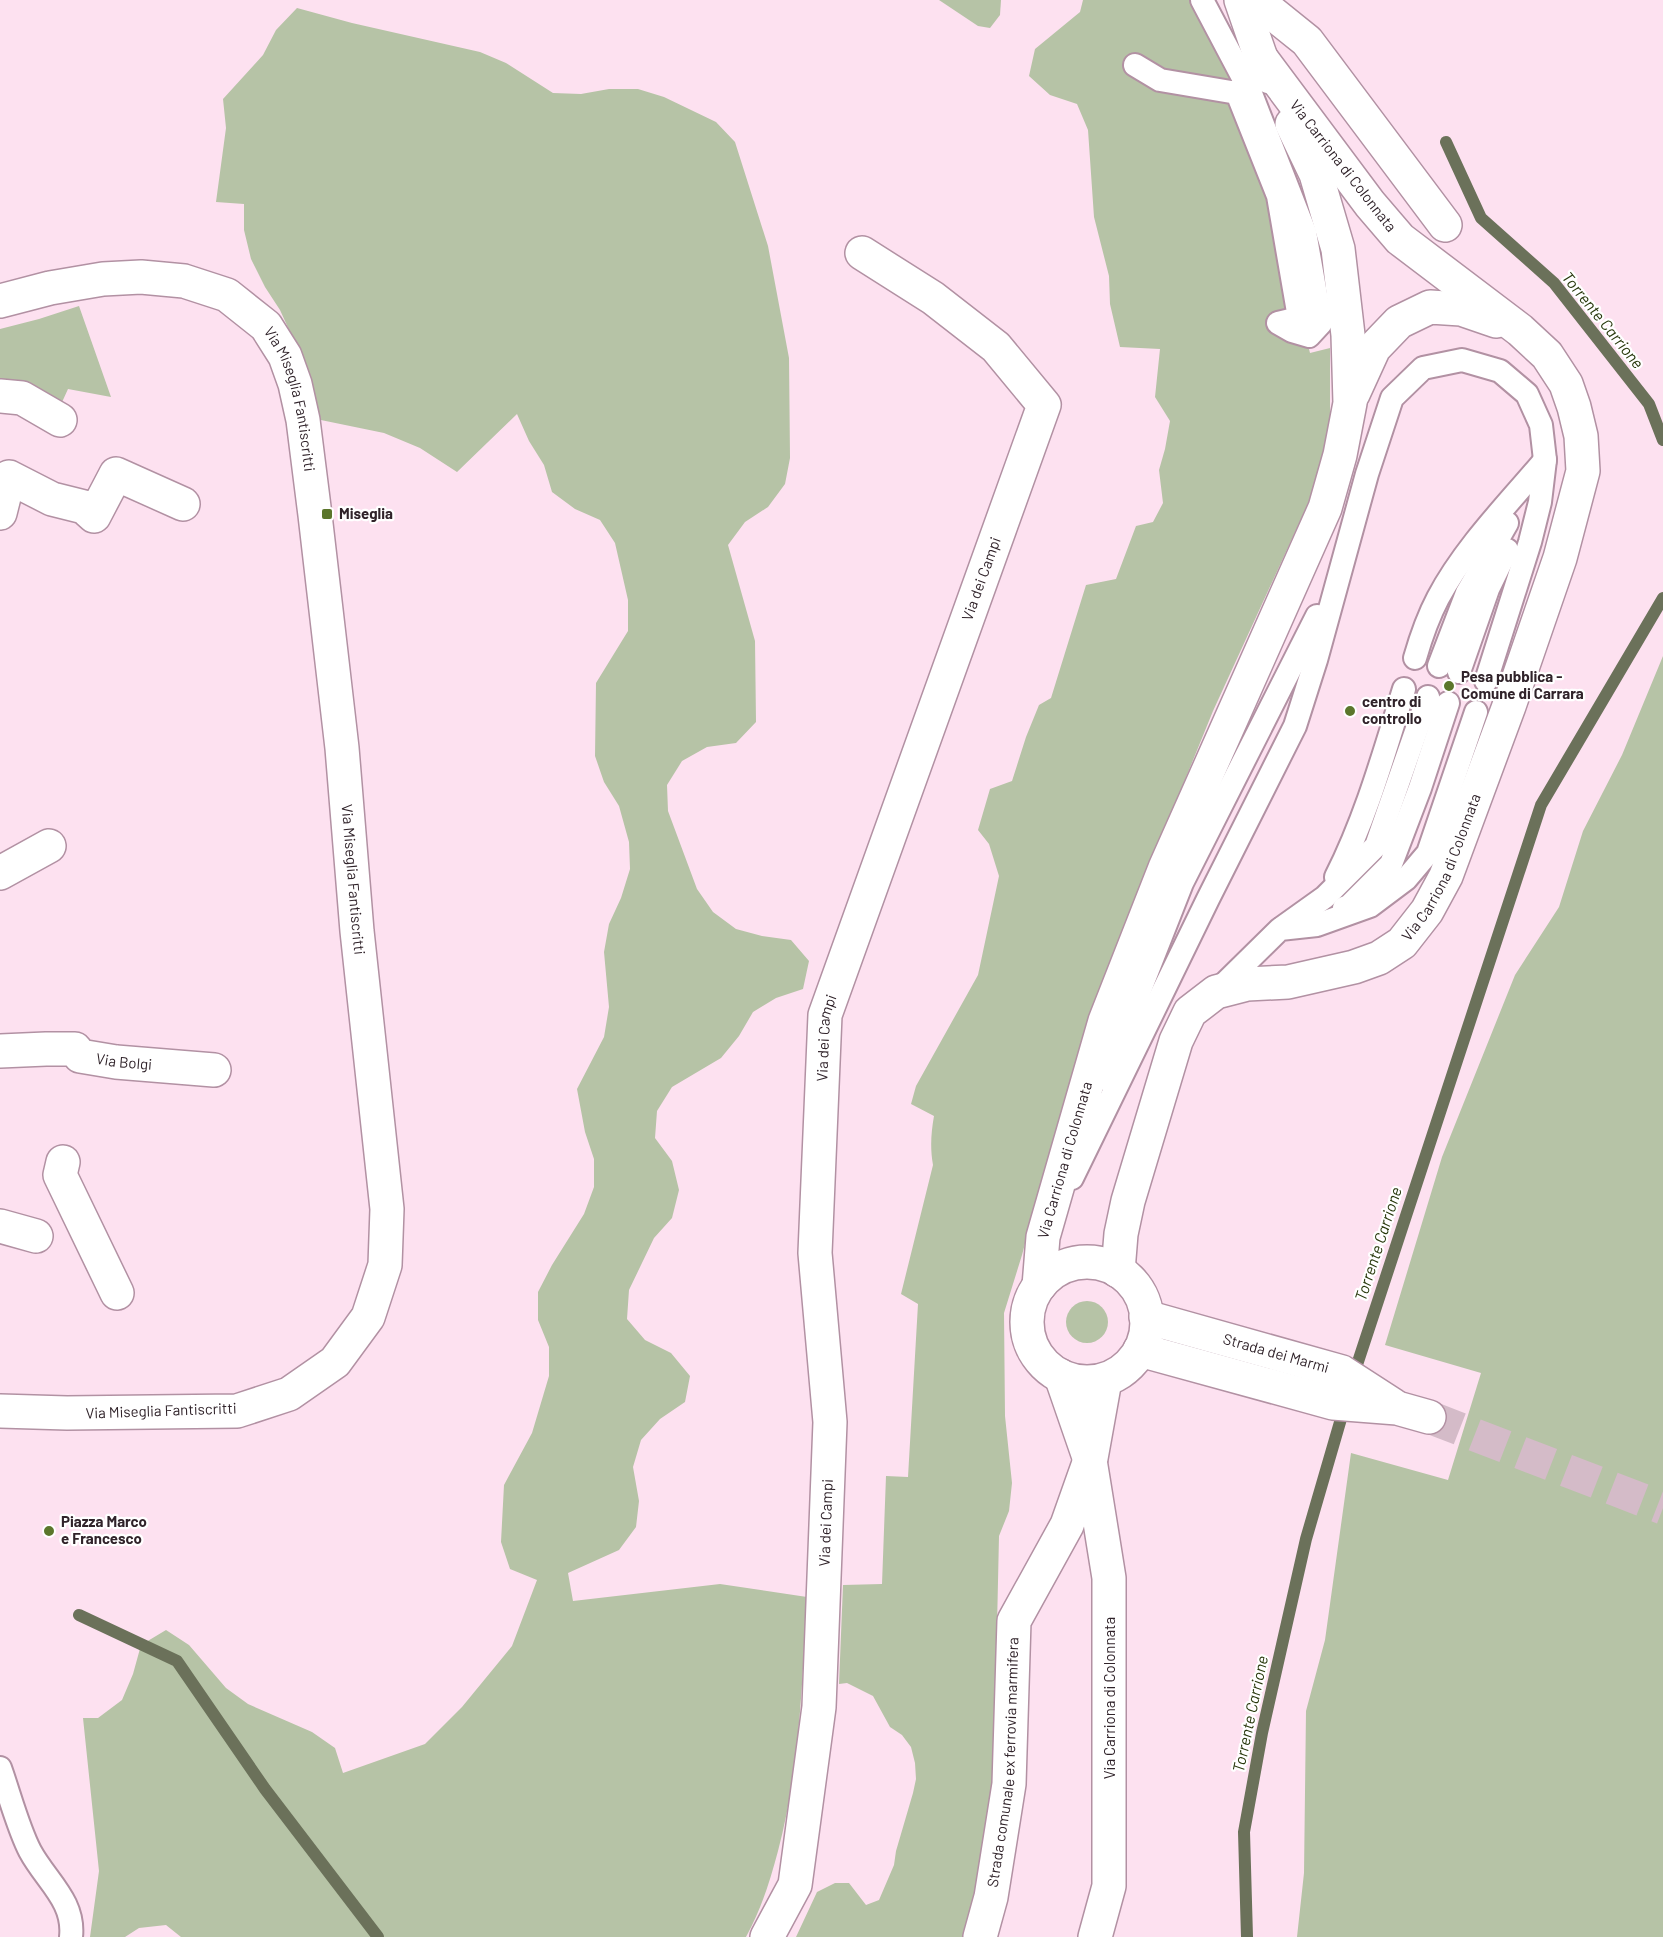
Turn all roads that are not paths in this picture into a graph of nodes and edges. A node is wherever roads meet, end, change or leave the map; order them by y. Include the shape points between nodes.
1 (1202, 0) edge
2 (1241, 0) edge
3 (1256, 0) edge
4 (1261, 58) junction
5 (1135, 65) dead end
6 (1445, 225) dead end
7 (862, 253) dead end
8 (0, 301) edge
9 (1520, 330) junction
10 (0, 396) edge
11 (1350, 403) junction
12 (60, 420) dead end
13 (1545, 460) junction
14 (5, 474) edge
15 (183, 504) dead end
16 (0, 513) edge
17 (1415, 658) dead end
18 (1449, 669) dead end
19 (1486, 681) dead end
20 (1404, 689) dead end
21 (1476, 712) dead end
22 (49, 846) dead end
23 (0, 873) edge
24 (1325, 897) junction
25 (1280, 929) junction
26 (1216, 992) junction
27 (0, 1052) edge
28 (214, 1070) dead end
29 (63, 1162) dead end
30 (0, 1226) edge
31 (36, 1236) dead end
32 (1043, 1237) junction
33 (1118, 1271) junction
34 (1039, 1286) junction
35 (117, 1293) dead end
36 (1146, 1317) junction
37 (1140, 1350) junction
38 (1061, 1376) junction
39 (1105, 1380) junction
40 (1397, 1408) junction
41 (0, 1411) edge
42 (1429, 1417) tunnel mouth
43 (1090, 1460) junction
44 (0, 1767) edge
45 (72, 1937) edge
46 (767, 1937) edge
47 (980, 1937) edge
48 (1095, 1937) edge

1 - 5 lane via 1250,91 1305,232 1321,323 1309,336 1292,332 1278,322 1299,318 1278,196 1237,93 1160,80
2 - 4 street, Via Carriona di Colonnata
3 - 6 street via 1307,41
4 - 9 street, Via Carriona di Colonnata via 1400,239
4 - 11 street, Via Carriona di Colonnata via 1316,174 1338,249 1348,335
7 - 46 street, Via dei Campi via 933,298 996,347 1044,405 825,1015 815,1253 830,1422 819,1707 795,1885
8 - 41 street, Via Miseglia Fantiscritti via 103,279 184,281 227,295 266,326 285,356 303,420 314,503 387,1209 386,1265 368,1317 334,1362 290,1394 237,1411
9 - 11 street, Via Carriona di Colonnata via 1461,309 1430,308 1399,322 1374,348
9 - 26 street, Via Carriona di Colonnata via 1547,355 1566,384 1581,436 1583,471 1560,558 1446,876 1427,911 1402,943 1379,958 1288,982 1247,984
10 - 12 street via 22,398
11 - 32 street, Via Carriona di Colonnata via 1325,508 1165,868 1105,1021
13 - 17 lane via 1464,558 1438,597
13 - 18 lane via 1509,547
13 - 19 lane via 1530,542
13 - 32 lane via 1541,425 1527,394 1500,370 1462,360 1423,368 1392,398 1295,726
14 - 15 street via 43,495 84,507 94,516 116,474
14 - 16 street
20 - 24 lane via 1352,846
21 - 25 lane via 1428,853 1406,879 1370,906 1317,925
22 - 23 street
24 - 25 lane
24 - 25 lane via 1376,846 1438,700 1420,788 1391,864 1349,906
25 - 26 lane
26 - 33 street, Via Carriona di Colonnata via 1190,1012 1176,1041 1128,1201
27 - 28 street, Via Bolgi via 75,1050 80,1056 97,1059
29 - 35 street via 60,1175
30 - 31 street
32 - 34 street, Via Carriona di Colonnata
33 - 34 street, Via Carriona di Colonnata via 1102,1264 1067,1265 1051,1273
33 - 36 street, Via Carriona di Colonnata via 1133,1283 1143,1299
34 - 38 street, Via Carriona di Colonnata via 1030,1301 1028,1336 1035,1353
36 - 37 street, Via Carriona di Colonnata
36 - 40 street, Strada dei Marmi via 1342,1372
37 - 39 street via 1131,1363
37 - 40 street, Strada dei Marmi via 1333,1403
38 - 39 street, Via Carriona di Colonnata via 1075,1381
38 - 43 street, Via Carriona di Colonnata
39 - 43 street, Via Carriona di Colonnata
40 - 42 street, Strada dei Marmi
43 - 47 street, Strada comunale ex ferrovia marmifera via 1067,1525 1014,1621 1009,1784 991,1898
43 - 48 street, Via Carriona di Colonnata via 1109,1578 1108,1886
44 - 45 lane via 30,1851 68,1906

